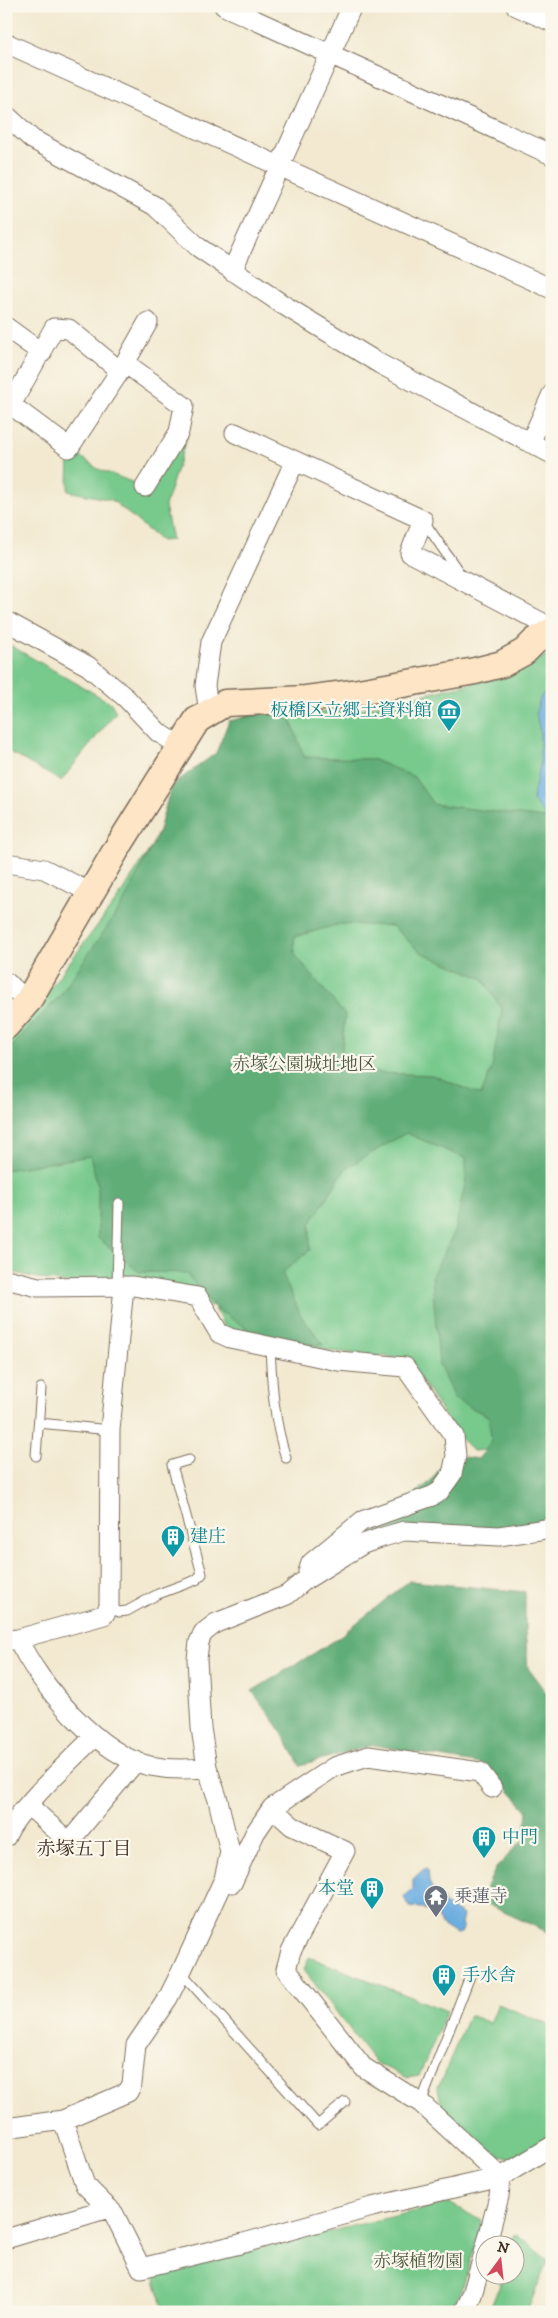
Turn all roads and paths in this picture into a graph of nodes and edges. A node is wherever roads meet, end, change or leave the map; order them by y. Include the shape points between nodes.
1 (224, 6) edge
2 (352, 6) edge
3 (516, 6) edge
4 (552, 22) edge
5 (6, 43) edge
6 (330, 56) junction
7 (6, 115) edge
8 (552, 155) edge
9 (279, 166) junction
10 (232, 271) junction
11 (552, 289) edge
12 (148, 322) dead end
13 (6, 327) edge
14 (42, 353) junction
15 (123, 367) junction
16 (552, 394) edge
17 (235, 433) dead end
18 (530, 443) junction
19 (552, 454) edge
20 (295, 461) junction
21 (145, 487) dead end
22 (423, 520) junction
23 (465, 582) junction
24 (6, 621) edge
25 (552, 630) edge
26 (209, 712) junction
27 (180, 746) junction
28 (6, 863) edge
29 (91, 893) junction
30 (6, 982) edge
31 (28, 1001) junction
32 (6, 1026) edge
33 (119, 1203) dead end
34 (6, 1279) edge
35 (120, 1287) junction
36 (270, 1348) junction
37 (41, 1388) dead end
38 (38, 1423) junction
39 (110, 1430) junction
40 (36, 1456) dead end
41 (286, 1458) dead end
42 (189, 1460) dead end
43 (552, 1528) edge
44 (305, 1580) junction
45 (109, 1607) junction
46 (12, 1639) edge
47 (95, 1736) junction
48 (136, 1761) junction
49 (207, 1767) junction
50 (492, 1788) dead end
51 (28, 1805) junction
52 (272, 1808) junction
53 (6, 1837) edge
54 (207, 1919) junction
55 (472, 1971) dead end
56 (181, 1972) junction
57 (345, 2102) dead end
58 (421, 2103) junction
59 (63, 2120) junction
60 (6, 2128) edge
61 (552, 2146) edge
62 (501, 2177) junction
63 (109, 2208) junction
64 (489, 2236) edge
65 (6, 2239) edge
66 (476, 2281) edge
67 (464, 2312) edge

1 - 6 street
2 - 6 street
3 - 4 street
5 - 9 street
6 - 8 street
6 - 9 street
7 - 10 street via 32,139 154,206 198,247
9 - 10 street
9 - 11 street
10 - 18 street via 380,364
12 - 15 street
13 - 14 street
14 - 15 street via 54,328 69,329
14 - 15 street via 11,405 69,448
15 - 21 street via 184,406 179,432
16 - 18 street
17 - 20 street
18 - 19 street
20 - 22 street
20 - 26 street via 211,642 205,686
22 - 23 lane
22 - 23 street via 410,553
23 - 25 street
24 - 27 street via 88,666 126,698 158,732
25 - 26 street via 510,660 474,671 334,695 225,703
26 - 27 street via 197,720
27 - 29 street
28 - 29 street via 44,869
29 - 31 street
30 - 31 street
31 - 32 street
33 - 35 lane
34 - 35 street via 38,1288
35 - 36 street via 133,1286 198,1297 219,1333
35 - 39 street
36 - 41 lane via 277,1432
36 - 44 street via 338,1361 405,1367 454,1436 456,1456 452,1474 439,1492 362,1521 311,1563
37 - 38 lane
38 - 39 lane
38 - 40 lane
39 - 45 street
42 - 45 lane via 172,1465 202,1574 196,1580 158,1594 127,1611 119,1612
43 - 44 street via 499,1536 404,1531 363,1544
44 - 49 street via 287,1595 216,1623 203,1633 197,1659
45 - 46 street via 104,1615
46 - 47 street via 71,1715
47 - 48 street
47 - 51 street
48 - 49 street via 182,1770
48 - 51 street via 69,1842
49 - 54 street via 230,1852 224,1879
50 - 52 street via 480,1772 368,1756 334,1767
51 - 53 street
52 - 54 street via 255,1833 226,1897
52 - 58 street via 292,1826 345,1851 291,1950 286,1969 363,2067
54 - 56 street
55 - 58 lane
56 - 57 lane via 318,2125
56 - 59 street via 168,1998 136,2045 132,2084 128,2092
58 - 62 street
59 - 60 street
59 - 63 street via 85,2185
61 - 62 street
62 - 63 street via 372,2207 141,2268
62 - 64 street
63 - 65 street
66 - 67 street

